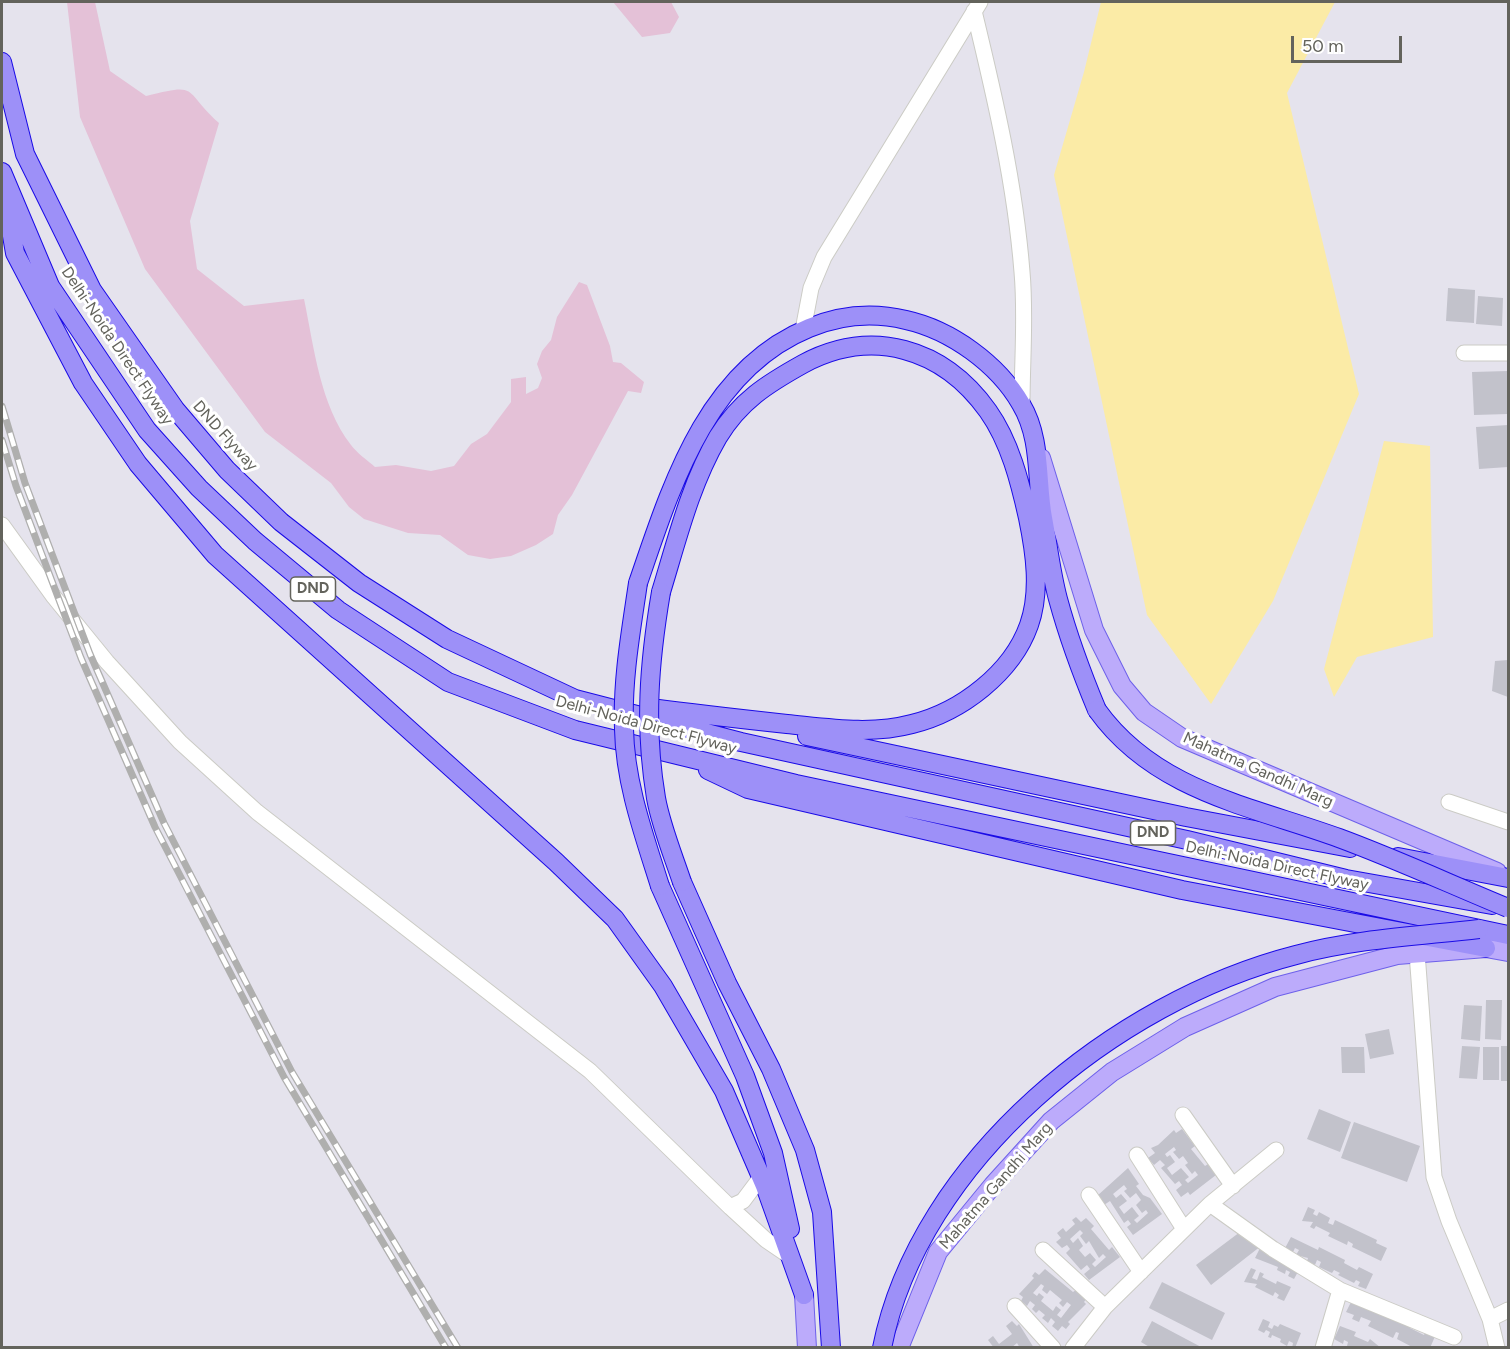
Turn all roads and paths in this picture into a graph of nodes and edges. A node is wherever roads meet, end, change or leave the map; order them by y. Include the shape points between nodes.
1 (977, 6) edge
2 (2, 62) edge
3 (2, 172) edge
4 (2, 178) edge
5 (803, 330) junction
6 (1464, 353) dead end
7 (1509, 353) edge
8 (1022, 405) junction
9 (1038, 447) junction
10 (2, 525) edge
11 (575, 699) junction
12 (717, 717) junction
13 (676, 754) junction
14 (1449, 802) dead end
15 (1509, 822) edge
16 (1509, 877) edge
17 (1508, 908) edge
18 (1479, 929) junction
19 (1509, 934) edge
20 (1486, 948) junction
21 (1509, 952) edge
22 (1417, 953) junction
23 (1183, 1115) dead end
24 (1276, 1150) dead end
25 (1137, 1155) dead end
26 (761, 1177) junction
27 (1233, 1186) junction
28 (1089, 1195) dead end
29 (1210, 1204) junction
30 (730, 1207) junction
31 (1184, 1229) junction
32 (1043, 1250) dead end
33 (788, 1255) junction
34 (1141, 1272) junction
35 (1340, 1290) junction
36 (804, 1295) junction
37 (1015, 1306) dead end
38 (1105, 1307) junction
39 (1509, 1310) edge
40 (1490, 1319) junction
41 (1454, 1337) dead end
42 (807, 1347) edge
43 (831, 1347) edge
44 (882, 1347) edge
45 (899, 1347) edge
46 (1053, 1347) edge
47 (1073, 1347) edge
48 (1323, 1347) edge
49 (1497, 1347) edge

1 - 5 street via 824,257 811,288
1 - 8 street via 1018,225 1023,275
2 - 11 highway, DND Flyway via 25,154 92,290 175,409 227,470 281,522 359,583 447,639
3 - 13 highway, Delhi-Noida Direct Flyway / DND via 50,286 147,430 255,542 338,610 448,682 575,729
4 - 26 highway via 15,253 83,383 138,464 215,555 556,861 615,919 663,986 724,1091
5 - 8 highway via 828,320 863,315 919,322 978,356 1002,377
5 - 36 highway, bridge via 760,354 730,384 679,475 638,583 627,654 624,730 633,798 660,886 745,1077 773,1154
6 - 7 street
8 - 9 highway
9 - 16 main road, Mahatma Gandhi Marg via 1094,630 1122,686 1143,712 1192,743
9 - 17 highway, bridge via 1039,495 1058,597 1097,710 1112,730 1169,776 1341,839
10 - 30 street via 107,662 180,742 257,812 590,1071
11 - 12 highway
11 - 17 highway, Delhi-Noida Direct Flyway / DND, bridge via 1346,879
12 - 16 highway via 1186,817
12 - 43 highway, bridge via 871,731 913,724 961,702 1004,669 1028,627 1035,604 1035,550 1020,483 988,411 969,389 930,360 887,344 864,344 815,358 760,388 718,437 689,498 661,592 650,655 648,730 656,800 682,882 805,1149 822,1212
13 - 18 highway, Delhi-Noida Direct Flyway / DND
13 - 20 highway via 748,789 1182,890
14 - 15 street
18 - 19 highway
18 - 44 highway, bridge via 1367,941 1295,955 1217,982 1102,1045 1006,1125 947,1197 924,1236 888,1317
20 - 21 main road, Mahatma Gandhi Marg
20 - 22 main road, Mahatma Gandhi Marg
22 - 40 street via 1434,1177
22 - 45 main road, Mahatma Gandhi Marg via 1275,987 1185,1027 1112,1072 1051,1121 938,1252
23 - 27 street
24 - 27 street
25 - 31 street
26 - 30 street via 743,1201
26 - 33 highway
27 - 29 street
28 - 34 street
29 - 31 street
29 - 35 street
30 - 33 street
31 - 34 street
32 - 38 street
33 - 36 highway
34 - 38 street
35 - 41 street
35 - 48 street
36 - 42 main road
37 - 46 street
38 - 47 street
39 - 40 street
40 - 49 street

